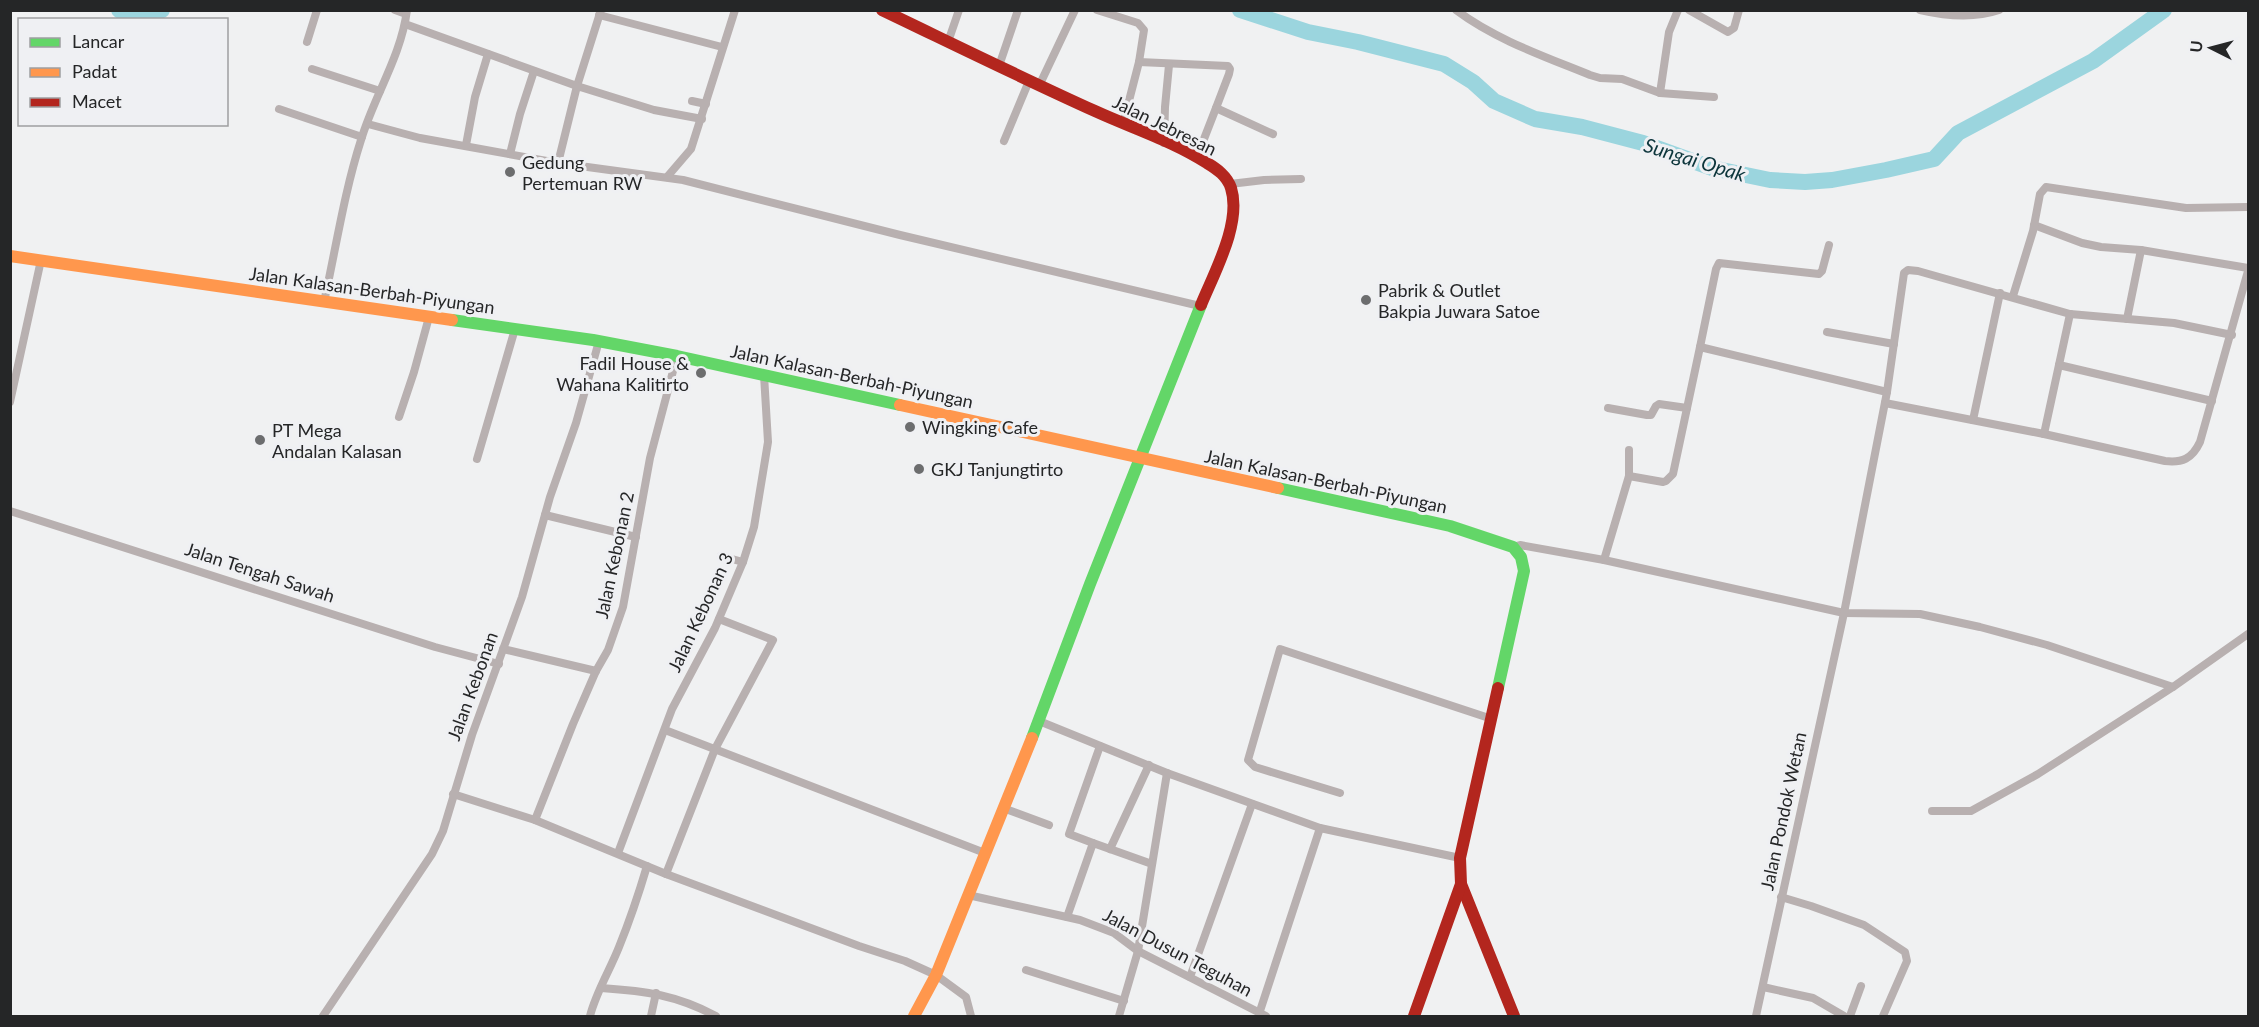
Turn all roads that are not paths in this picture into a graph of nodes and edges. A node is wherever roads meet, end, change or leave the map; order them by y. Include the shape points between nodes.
1 (317, 10) edge
2 (395, 10) edge
3 (735, 10) edge
4 (882, 10) edge
5 (959, 10) edge
6 (1018, 10) edge
7 (1075, 10) edge
8 (1097, 10) edge
9 (1456, 10) edge
10 (1689, 10) edge
11 (1739, 10) edge
12 (1920, 10) edge
13 (1999, 10) edge
14 (406, 12) edge
15 (1675, 12) edge
16 (600, 13) edge
17 (405, 24) junction
18 (307, 42) dead end
19 (948, 42) junction
20 (722, 47) junction
21 (488, 54) junction
22 (1139, 62) junction
23 (1170, 65) junction
24 (999, 66) junction
25 (312, 69) dead end
26 (534, 71) junction
27 (1034, 83) junction
28 (576, 86) junction
29 (1660, 90) junction
30 (380, 91) junction
31 (1714, 97) dead end
32 (692, 101) dead end
33 (706, 104) junction
34 (1216, 108) junction
35 (279, 109) dead end
36 (702, 119) junction
37 (368, 124) junction
38 (1123, 124) junction
39 (1273, 134) dead end
40 (362, 137) junction
41 (1004, 141) dead end
42 (1164, 143) junction
43 (465, 145) junction
44 (510, 154) junction
45 (1197, 157) junction
46 (558, 163) junction
47 (667, 177) junction
48 (1301, 179) dead end
49 (1230, 184) junction
50 (2248, 207) edge
51 (2034, 225) junction
52 (1829, 245) dead end
53 (2141, 250) junction
54 (10, 256) edge
55 (41, 261) junction
56 (2248, 270) edge
57 (2000, 293) junction
58 (2013, 296) junction
59 (324, 302) junction
60 (1200, 306) junction
61 (2070, 314) junction
62 (429, 317) junction
63 (2127, 319) junction
64 (515, 329) junction
65 (1827, 332) dead end
66 (2232, 335) junction
67 (599, 341) junction
68 (1894, 344) junction
69 (1700, 347) junction
70 (677, 356) junction
71 (2059, 365) junction
72 (764, 375) junction
73 (1887, 392) junction
74 (2212, 400) junction
75 (10, 402) edge
76 (1885, 403) junction
77 (1608, 408) dead end
78 (1687, 408) junction
79 (399, 417) dead end
80 (1973, 420) junction
81 (2044, 434) junction
82 (1629, 450) dead end
83 (1139, 458) junction
84 (477, 459) dead end
85 (1629, 476) junction
86 (10, 511) edge
87 (545, 515) junction
88 (636, 537) junction
89 (1513, 547) junction
90 (721, 556) dead end
91 (1604, 560) junction
92 (743, 562) junction
93 (1844, 612) junction
94 (719, 619) junction
95 (2248, 634) edge
96 (503, 649) junction
97 (499, 664) junction
98 (596, 671) junction
99 (2173, 687) junction
100 (1492, 719) junction
101 (1039, 721) junction
102 (665, 730) junction
103 (1100, 746) junction
104 (715, 749) junction
105 (1149, 765) junction
106 (1167, 773) junction
107 (1340, 793) dead end
108 (453, 794) junction
109 (1252, 804) junction
110 (1003, 808) junction
111 (1932, 811) dead end
112 (535, 820) junction
113 (1049, 825) dead end
114 (1320, 828) junction
115 (1093, 843) junction
116 (1110, 849) junction
117 (618, 853) junction
118 (985, 853) junction
119 (1460, 858) junction
120 (1152, 864) junction
121 (648, 866) junction
122 (666, 874) junction
123 (1461, 884) junction
124 (968, 895) junction
125 (1781, 897) junction
126 (1453, 908) junction
127 (1471, 908) junction
128 (1067, 917) junction
129 (1138, 951) junction
130 (1026, 970) dead end
131 (936, 975) junction
132 (1190, 977) junction
133 (1861, 986) dead end
134 (1762, 987) junction
135 (602, 988) junction
136 (656, 993) junction
137 (1124, 1000) junction
138 (1262, 1015) edge
139 (323, 1017) edge
140 (590, 1017) edge
141 (651, 1017) edge
142 (716, 1017) edge
143 (914, 1017) edge
144 (970, 1017) edge
145 (1119, 1017) edge
146 (1414, 1017) edge
147 (1514, 1017) edge
148 (1756, 1017) edge
149 (1844, 1017) edge
150 (1850, 1017) edge
151 (1883, 1017) edge

1 - 18 street
2 - 14 street
3 - 20 street
4 - 19 street, Jalan Jebresan
5 - 19 street
6 - 24 street
7 - 27 street
8 - 22 street via 1142,26
9 - 29 street via 1527,49 1590,75
10 - 11 street via 1728,32 1734,28
12 - 13 street via 1947,16 1984,15
14 - 17 street
15 - 29 street
16 - 20 street
16 - 28 street
17 - 21 street
17 - 30 street
19 - 24 street, Jalan Jebresan
20 - 33 street
21 - 26 street
21 - 43 street
22 - 23 street
22 - 38 street
23 - 34 street via 1229,67
23 - 42 street
24 - 27 street, Jalan Jebresan
25 - 30 street
26 - 28 street
26 - 44 street
27 - 38 street, Jalan Jebresan
27 - 41 street
28 - 36 street via 654,110
28 - 46 street
29 - 31 street
30 - 37 street
32 - 33 street
33 - 36 street
34 - 39 street
34 - 45 street
35 - 40 street
36 - 47 street via 685,159
37 - 40 street
37 - 43 street
38 - 42 street, Jalan Jebresan
40 - 59 street
42 - 45 street, Jalan Jebresan
43 - 44 street
44 - 46 street
45 - 49 street, Jalan Jebresan via 1224,175
46 - 47 street
47 - 60 street
48 - 49 street
49 - 60 street via 1234,207 1231,230
50 - 51 street via 2186,208 2046,187 2040,194
51 - 53 street via 2082,243
51 - 58 street
52 - 69 street via 1819,274 1719,263
53 - 56 street
53 - 63 street
54 - 55 street, Jalan Kalasan-Berbah-Piyungan
55 - 59 street, Jalan Kalasan-Berbah-Piyungan
55 - 75 street
56 - 66 street
57 - 58 street
57 - 68 street, Jalan Pondok Wetan via 1908,270 1902,279
57 - 80 street
58 - 61 street
59 - 62 street, Jalan Kalasan-Berbah-Piyungan
60 - 83 street
61 - 63 street
61 - 71 street
62 - 64 street, Jalan Kalasan-Berbah-Piyungan
62 - 79 street
63 - 66 street via 2182,324
64 - 67 street, Jalan Kalasan-Berbah-Piyungan
64 - 84 street
65 - 68 street
66 - 74 street
67 - 70 street, Jalan Kalasan-Berbah-Piyungan
67 - 87 street, Jalan Kebonan
68 - 73 street, Jalan Pondok Wetan
69 - 73 street
69 - 78 street
70 - 72 street, Jalan Kalasan-Berbah-Piyungan
70 - 88 street, Jalan Kebonan 2 via 650,458
71 - 74 street
71 - 81 street
72 - 83 street, Jalan Kalasan-Berbah-Piyungan
72 - 92 street, Jalan Kebonan 3 via 768,442 754,527
73 - 76 street, Jalan Pondok Wetan
74 - 81 street via 2197,450 2179,462
76 - 80 street
76 - 93 street, Jalan Pondok Wetan
77 - 78 street via 1650,415 1659,404
78 - 85 street via 1671,477 1663,482
80 - 81 street
82 - 85 street
83 - 89 street, Jalan Kalasan-Berbah-Piyungan via 1450,526
83 - 101 street
85 - 91 street
86 - 97 street, Jalan Tengah Sawah
87 - 88 street
87 - 96 street, Jalan Kebonan
88 - 98 street, Jalan Kebonan 2 via 623,607
89 - 91 street via 1521,545
89 - 100 street via 1521,557 1524,571
90 - 92 street
91 - 93 street
92 - 94 street, Jalan Kebonan 3
93 - 99 street via 1920,614 1980,627
93 - 125 street, Jalan Pondok Wetan
94 - 102 street, Jalan Kebonan 3
94 - 104 street via 773,640
95 - 99 street
96 - 97 street, Jalan Kebonan
96 - 98 street
97 - 108 street, Jalan Kebonan
98 - 112 street, Jalan Kebonan 2
99 - 111 street via 2038,774 1971,811
100 - 107 street via 1280,649 1248,760 1255,767
100 - 119 street
101 - 103 street
101 - 110 street
102 - 104 street
102 - 117 street, Jalan Kebonan 3
103 - 105 street
103 - 115 street via 1069,834
104 - 118 street
104 - 122 street
105 - 106 street
105 - 116 street
106 - 109 street
106 - 120 street
108 - 112 street
108 - 139 street, Jalan Kebonan via 432,854
109 - 114 street
109 - 132 street
110 - 113 street
110 - 118 street
112 - 117 street
114 - 119 street
114 - 138 street
115 - 116 street
115 - 128 street
116 - 120 street
117 - 121 street
118 - 124 street
119 - 123 street
120 - 129 street
121 - 122 street
121 - 135 street
122 - 131 street
123 - 126 street
123 - 127 street
124 - 128 street, Jalan Dusun Teguhan
124 - 131 street
125 - 134 street, Jalan Pondok Wetan
125 - 151 street via 1864,925 1905,952 1907,961
126 - 127 street
126 - 146 street
127 - 147 street
128 - 129 street, Jalan Dusun Teguhan via 1114,933
129 - 132 street, Jalan Dusun Teguhan
129 - 137 street
130 - 137 street
131 - 143 street
131 - 144 street via 966,998
132 - 138 street, Jalan Dusun Teguhan
133 - 150 street
134 - 148 street, Jalan Pondok Wetan
134 - 149 street via 1813,998
135 - 136 street
135 - 140 street via 594,999
136 - 141 street
136 - 142 street via 695,1005
137 - 145 street

